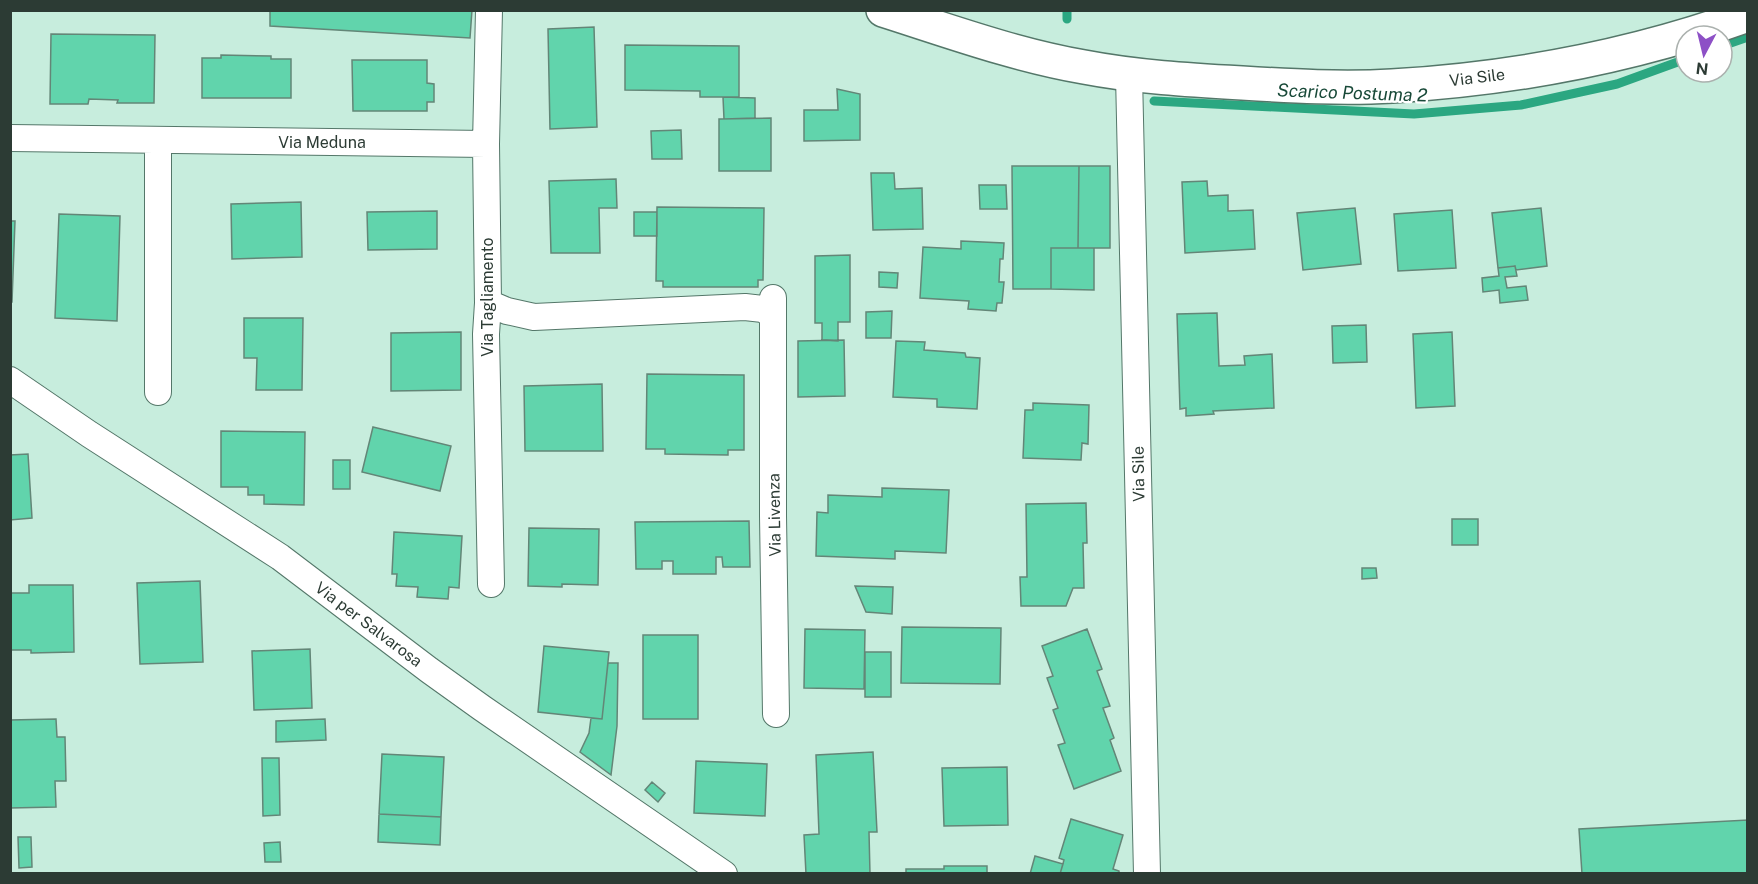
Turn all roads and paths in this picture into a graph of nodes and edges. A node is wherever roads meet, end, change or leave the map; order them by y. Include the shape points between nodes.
1 (489, 10) edge
2 (883, 10) edge
3 (1748, 15) edge
4 (1129, 75) junction
5 (10, 138) edge
6 (158, 141) junction
7 (486, 144) junction
8 (488, 303) junction
9 (10, 380) edge
10 (159, 392) dead end
11 (491, 584) dead end
12 (776, 714) dead end
13 (724, 873) edge
14 (1147, 873) edge

1 - 7 street, Via Tagliamento
2 - 4 street, Via Sile via 1029,55
3 - 4 street, Via Sile via 1590,59 1431,83 1350,87
4 - 14 street, Via Sile
5 - 6 street, Via Meduna
6 - 7 street, Via Meduna
6 - 10 street
7 - 8 street, Via Tagliamento
8 - 11 street, Via Tagliamento
8 - 12 street, Via Livenza via 534,317 773,307
9 - 13 street, Via per Salvarosa via 280,557 482,708

